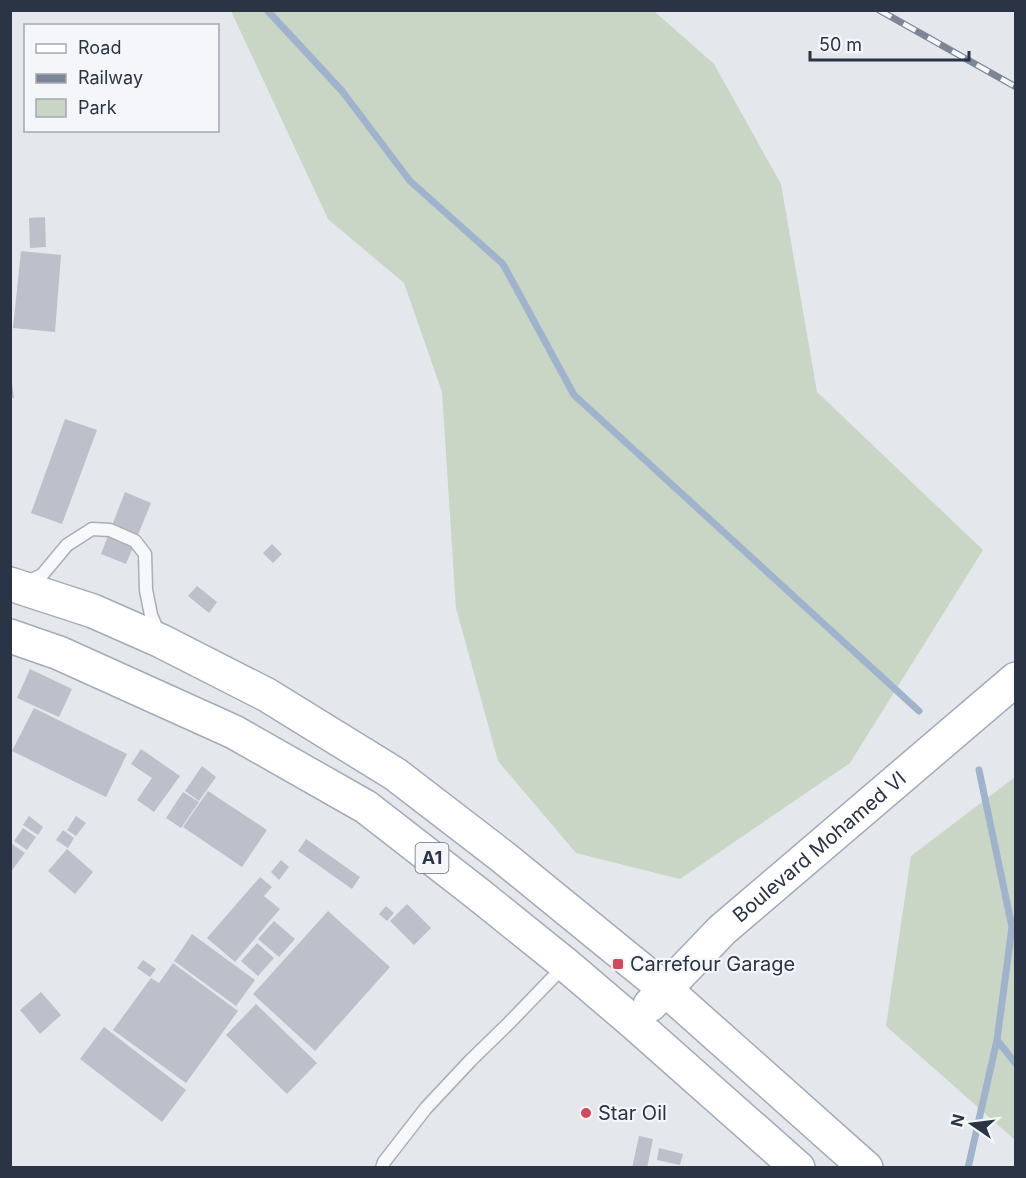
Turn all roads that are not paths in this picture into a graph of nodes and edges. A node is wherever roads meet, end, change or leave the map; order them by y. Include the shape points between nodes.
1 (14, 586) edge
2 (10, 636) edge
3 (161, 641) junction
4 (1016, 679) edge
5 (565, 964) junction
6 (665, 989) junction
7 (633, 1022) junction
8 (382, 1167) edge
9 (798, 1167) edge
10 (866, 1167) edge

1 - 3 main road, A1 via 93,611
1 - 3 lane via 42,575 67,545 92,529 110,530 135,541 144,554 146,590
2 - 5 main road, A1 via 59,653 234,732 366,807
3 - 6 main road, A1 via 267,695 394,774
4 - 6 main road, Boulevard Mohamed VI via 722,930
5 - 7 main road, A1
5 - 8 lane via 426,1108
6 - 7 main road, Boulevard Mohamed VI
6 - 10 main road, A1
7 - 9 main road, A1

